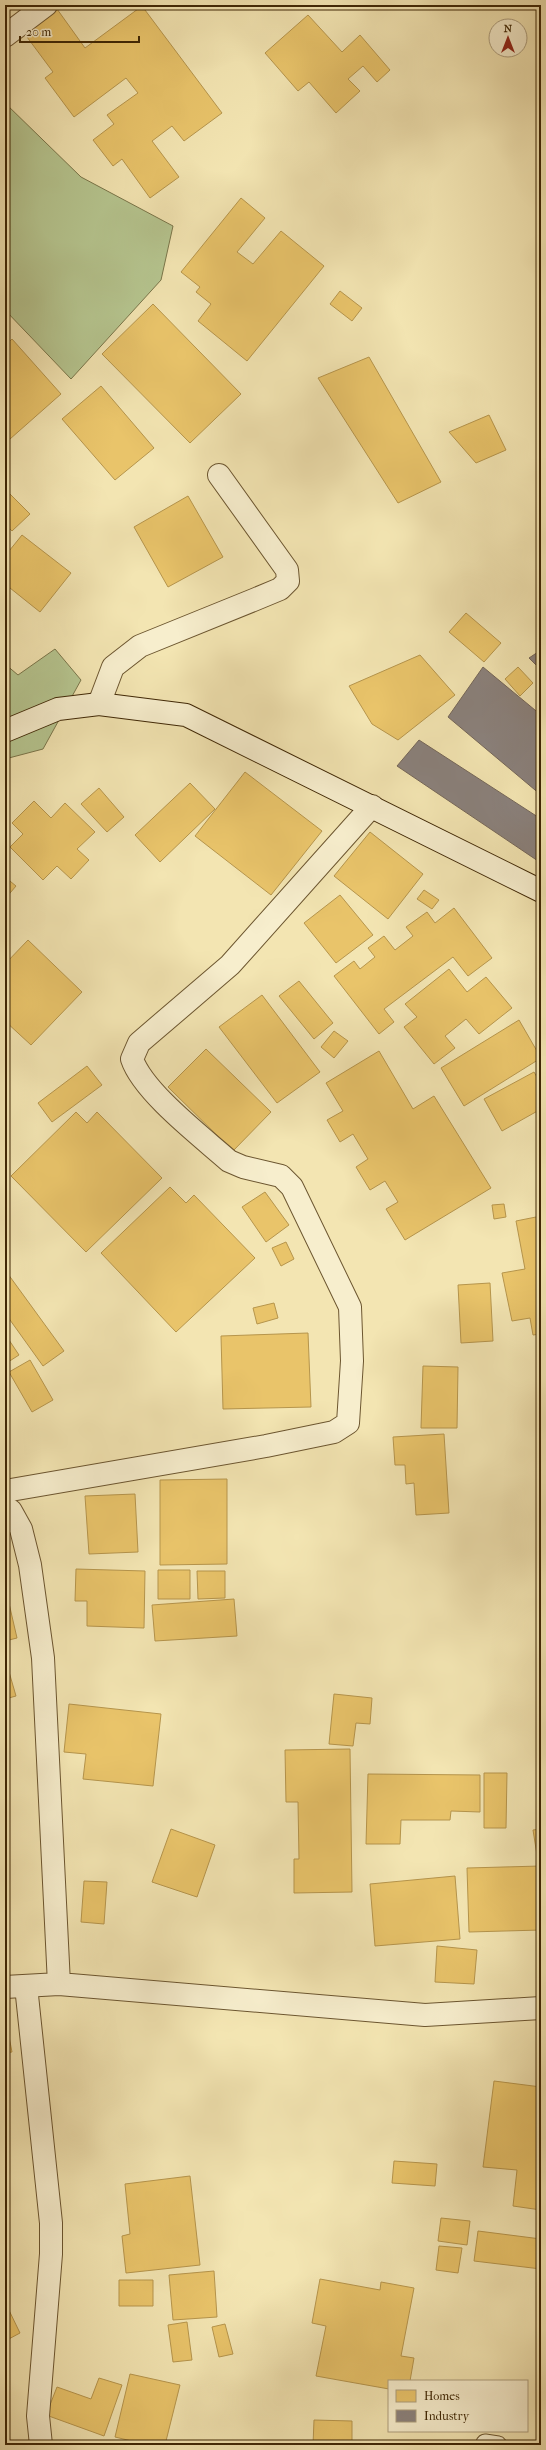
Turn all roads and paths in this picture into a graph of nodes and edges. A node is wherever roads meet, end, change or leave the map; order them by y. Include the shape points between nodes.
1 (46, 5) edge
2 (5, 36) edge
3 (219, 475) dead end
4 (99, 704) junction
5 (5, 731) edge
6 (372, 806) junction
7 (541, 892) edge
8 (5, 1491) edge
9 (5, 1506) edge
10 (59, 1984) junction
11 (16, 1987) edge
12 (541, 2008) edge
13 (41, 2445) edge

1 - 2 street
3 - 4 street via 286,570 288,581 280,589 140,646 112,667
4 - 5 street via 58,709
4 - 6 street via 186,715
6 - 7 street
6 - 8 street via 230,965 139,1043 132,1059 135,1069 153,1091 229,1161 280,1176 292,1187 350,1307 352,1361 348,1423 334,1432 266,1446
9 - 10 street via 11,1511 21,1529 30,1565 43,1658
10 - 11 street
10 - 12 street via 425,2015
11 - 13 street via 51,2223 38,2416

